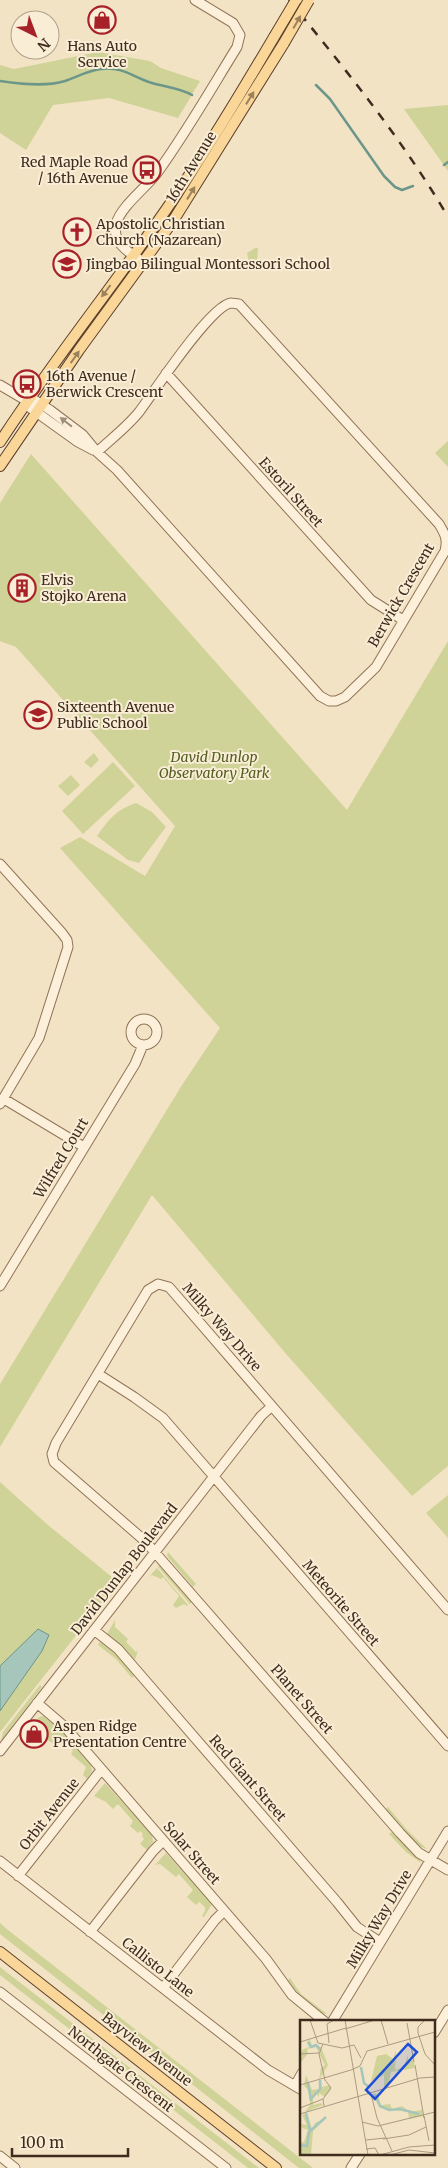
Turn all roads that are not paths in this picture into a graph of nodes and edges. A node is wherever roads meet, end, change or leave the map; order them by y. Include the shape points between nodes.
1 (194, 0) edge
2 (296, 0) edge
3 (309, 0) edge
4 (133, 255) junction
5 (143, 262) junction
6 (166, 373) junction
7 (0, 385) edge
8 (27, 401) junction
9 (39, 409) junction
10 (0, 442) edge
11 (97, 452) junction
12 (0, 466) edge
13 (403, 620) junction
14 (0, 864) edge
15 (143, 1045) dead end
16 (2, 1101) edge
17 (84, 1147) junction
18 (0, 1286) edge
19 (98, 1374) junction
20 (272, 1406) junction
21 (213, 1478) junction
22 (155, 1552) junction
23 (448, 1610) edge
24 (94, 1630) junction
25 (37, 1703) junction
26 (448, 1746) edge
27 (0, 1750) edge
28 (101, 1770) junction
29 (448, 1831) edge
30 (163, 1841) junction
31 (0, 1861) edge
32 (430, 1861) junction
33 (448, 1870) edge
34 (18, 1876) junction
35 (224, 1911) junction
36 (90, 1932) junction
37 (380, 1942) junction
38 (0, 1952) edge
39 (163, 1988) junction
40 (0, 1992) edge
41 (448, 2010) edge
42 (323, 2020) edge
43 (333, 2020) edge
44 (436, 2030) edge
45 (298, 2088) edge
46 (0, 2156) edge
47 (359, 2156) edge
48 (16, 2168) edge
49 (226, 2168) edge
50 (276, 2168) edge
51 (351, 2168) edge

1 - 4 street, 16th Avenue via 233,23 240,35 237,47 171,152 116,222 120,245
2 - 4 main road, 16th Avenue, bridge via 212,139
5 -> 3 main road, 16th Avenue, bridge via 182,206
4 - 5 street
4 -> 8 main road, 16th Avenue
9 -> 5 main road, 16th Avenue
6 - 11 street, Berwick Crescent via 132,420
6 - 13 street, Estoril Street via 371,600
6 - 13 street, Berwick Crescent via 224,306 239,304 247,311 445,533 445,551
7 - 8 street, Berwick Crescent
8 - 9 street, Berwick Crescent
8 - 10 main road, 16th Avenue
9 - 11 street, Berwick Crescent via 50,410 83,435
9 - 12 main road, 16th Avenue
11 - 13 street, Berwick Crescent via 117,470 324,699 336,701 345,697 376,666
14 - 16 street via 62,932 68,947 39,1038
15 - 17 street, Wilfred Court via 135,1064
16 - 17 street
17 - 18 street, Wilfred Court
19 - 20 street, Milky Way Drive via 148,1290 158,1284 169,1288
19 - 21 street, Meteorite Street via 163,1418
19 - 22 street, Milky Way Drive via 56,1443 52,1454 54,1462
20 - 21 street, David Dunlap Boulevard
20 - 23 street, Milky Way Drive
21 - 22 street, David Dunlap Boulevard
21 - 26 street, Meteorite Street
22 - 24 street, David Dunlap Boulevard
22 - 32 street, Planet Street via 400,1833
24 - 25 street, David Dunlap Boulevard
24 - 37 street, Red Giant Street via 118,1649 353,1923
25 - 27 street, David Dunlap Boulevard
25 - 28 street, Solar Street via 65,1727
28 - 30 street, Solar Street
28 - 34 street, Orbit Avenue
29 - 32 street, Milky Way Drive
30 - 35 street, Solar Street
30 - 36 street
31 - 34 street, Callisto Lane
32 - 33 street, Planet Street
32 - 37 street, Milky Way Drive
34 - 36 street, Callisto Lane
35 - 39 street
35 - 42 street, Solar Street via 292,1995
36 - 39 street, Callisto Lane
37 - 43 street, Milky Way Drive
38 - 50 main road, Bayview Avenue
39 - 45 street, Callisto Lane via 268,2070
40 - 49 street, Northgate Crescent
41 - 44 street
46 - 48 street
47 - 51 street

